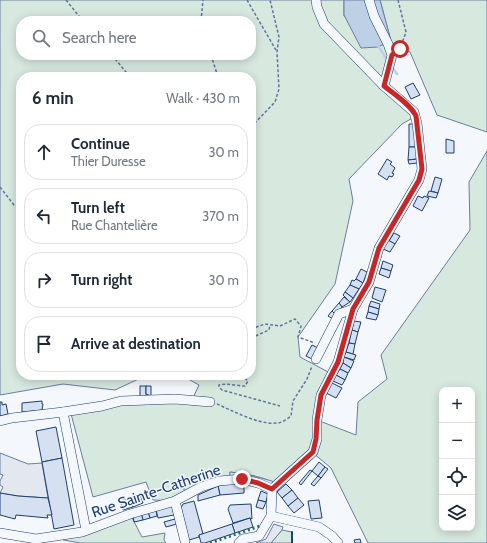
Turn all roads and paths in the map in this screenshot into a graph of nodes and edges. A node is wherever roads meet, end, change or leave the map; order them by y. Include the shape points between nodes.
1 (66, 0) edge
2 (202, 0) edge
3 (247, 0) edge
4 (270, 0) edge
5 (316, 0) edge
6 (369, 0) edge
7 (398, 0) edge
8 (80, 16) edge
9 (201, 16) edge
10 (277, 52) junction
11 (392, 55) junction
12 (116, 60) edge
13 (213, 60) edge
14 (126, 72) edge
15 (216, 72) edge
16 (384, 86) junction
17 (256, 122) edge
18 (0, 187) edge
19 (16, 205) edge
20 (353, 309) junction
21 (270, 325) junction
22 (256, 327) edge
23 (256, 336) edge
24 (322, 346) junction
25 (316, 359) joint
26 (247, 380) edge
27 (210, 402) joint
28 (280, 406) dead end
29 (63, 412) junction
30 (0, 420) edge
31 (272, 489) junction
32 (175, 501) junction
33 (271, 516) junction
34 (86, 530) junction
35 (0, 533) edge
36 (36, 541) edge
37 (185, 541) dead end
38 (239, 543) edge
39 (338, 543) edge

1 - 8 path
2 - 9 path
3 - 10 path
4 - 10 path via 279,37
5 - 16 street via 324,24
6 - 11 street
7 - 11 path via 406,32 400,49
10 - 17 path via 280,89 275,102
11 - 16 street
12 - 14 path
13 - 15 path
16 - 20 street via 416,116 422,169 419,180 379,248 369,282
18 - 19 path
20 - 24 street via 339,314
20 - 31 street via 338,362 321,395 313,452
21 - 22 path
21 - 23 path via 269,330
21 - 24 path via 280,326 295,319 300,326 298,337
24 - 25 street
25 - 27 path via 293,401 291,416 282,422 251,419
26 - 28 path via 245,386 219,384 219,387
27 - 29 street via 175,399 121,401
29 - 30 street
29 - 34 street
31 - 32 street, Rue Sainte-Catherine via 242,479 224,480 201,487
31 - 33 street
32 - 34 street, Rue Sainte-Catherine
32 - 37 street
33 - 38 street via 259,536 243,539
33 - 39 street via 319,527
34 - 36 street, Rue Sainte-Catherine
35 - 36 street, Rue Sainte-Catherine

